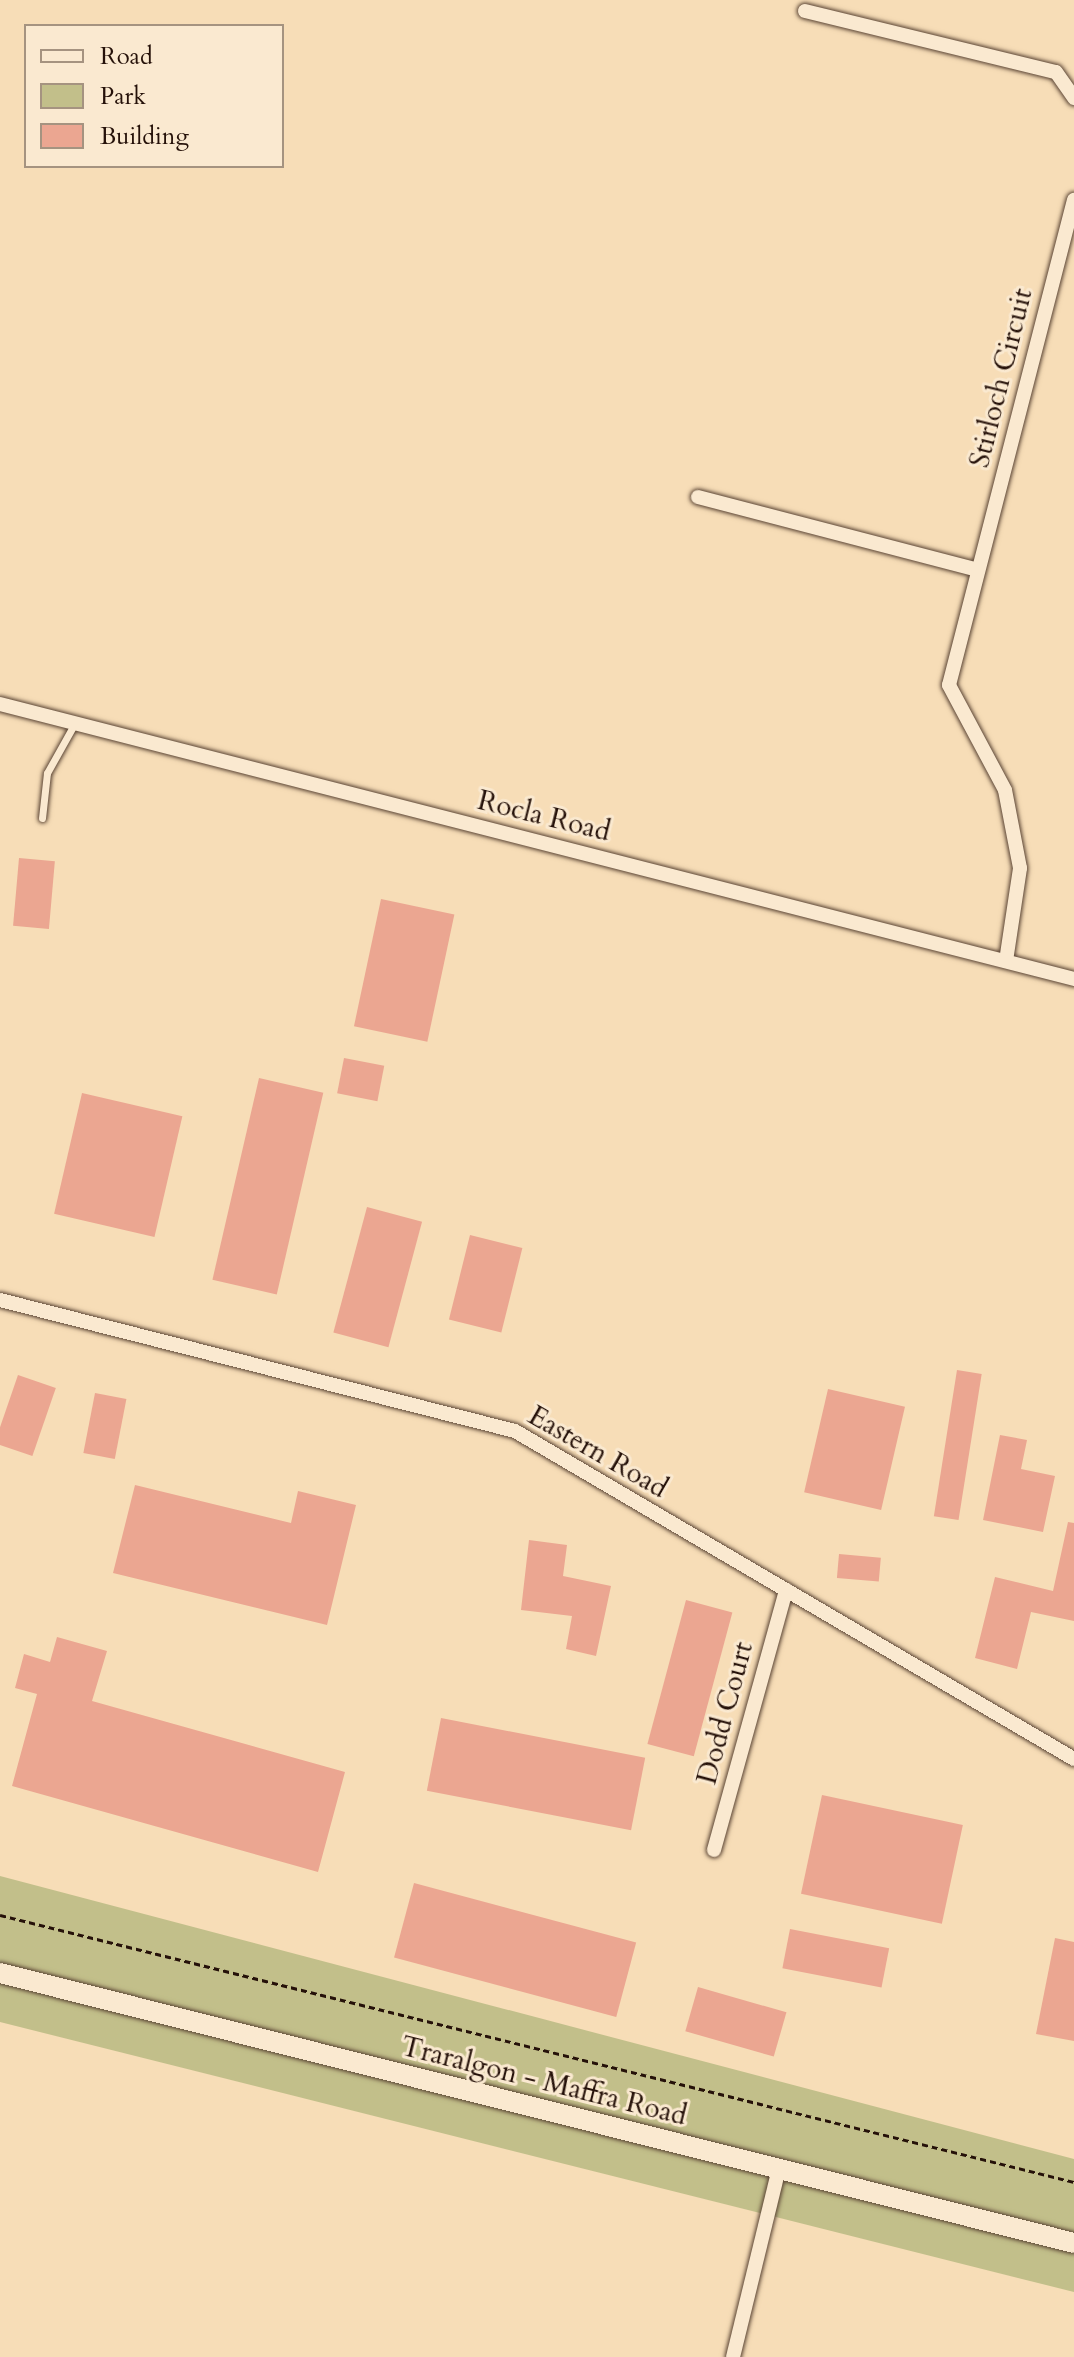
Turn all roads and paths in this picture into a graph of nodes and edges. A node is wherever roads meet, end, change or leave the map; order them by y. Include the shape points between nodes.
1 (805, 11) dead end
2 (1074, 98) edge
3 (1074, 200) edge
4 (698, 497) dead end
5 (978, 570) junction
6 (0, 704) edge
7 (75, 723) junction
8 (42, 818) dead end
9 (1006, 961) junction
10 (1074, 979) edge
11 (0, 1300) edge
12 (786, 1590) junction
13 (1074, 1759) edge
14 (714, 1850) dead end
15 (0, 1915) edge
16 (0, 1973) edge
17 (779, 2169) junction
18 (1074, 2182) edge
19 (1074, 2243) edge
20 (733, 2357) edge

1 - 2 street via 1056,72
3 - 5 street, Stirloch Circuit
4 - 5 street
5 - 9 street, Stirloch Circuit via 949,685 1005,790 1020,868
6 - 7 street, Rocla Road
7 - 8 lane via 47,773
7 - 9 street, Rocla Road
9 - 10 street, Rocla Road
11 - 12 street, Eastern Road via 515,1431
12 - 13 street, Eastern Road
12 - 14 street, Dodd Court
15 - 18 path
16 - 17 main road, Traralgon - Maffra Road
17 - 19 main road, Traralgon - Maffra Road
17 - 20 street

